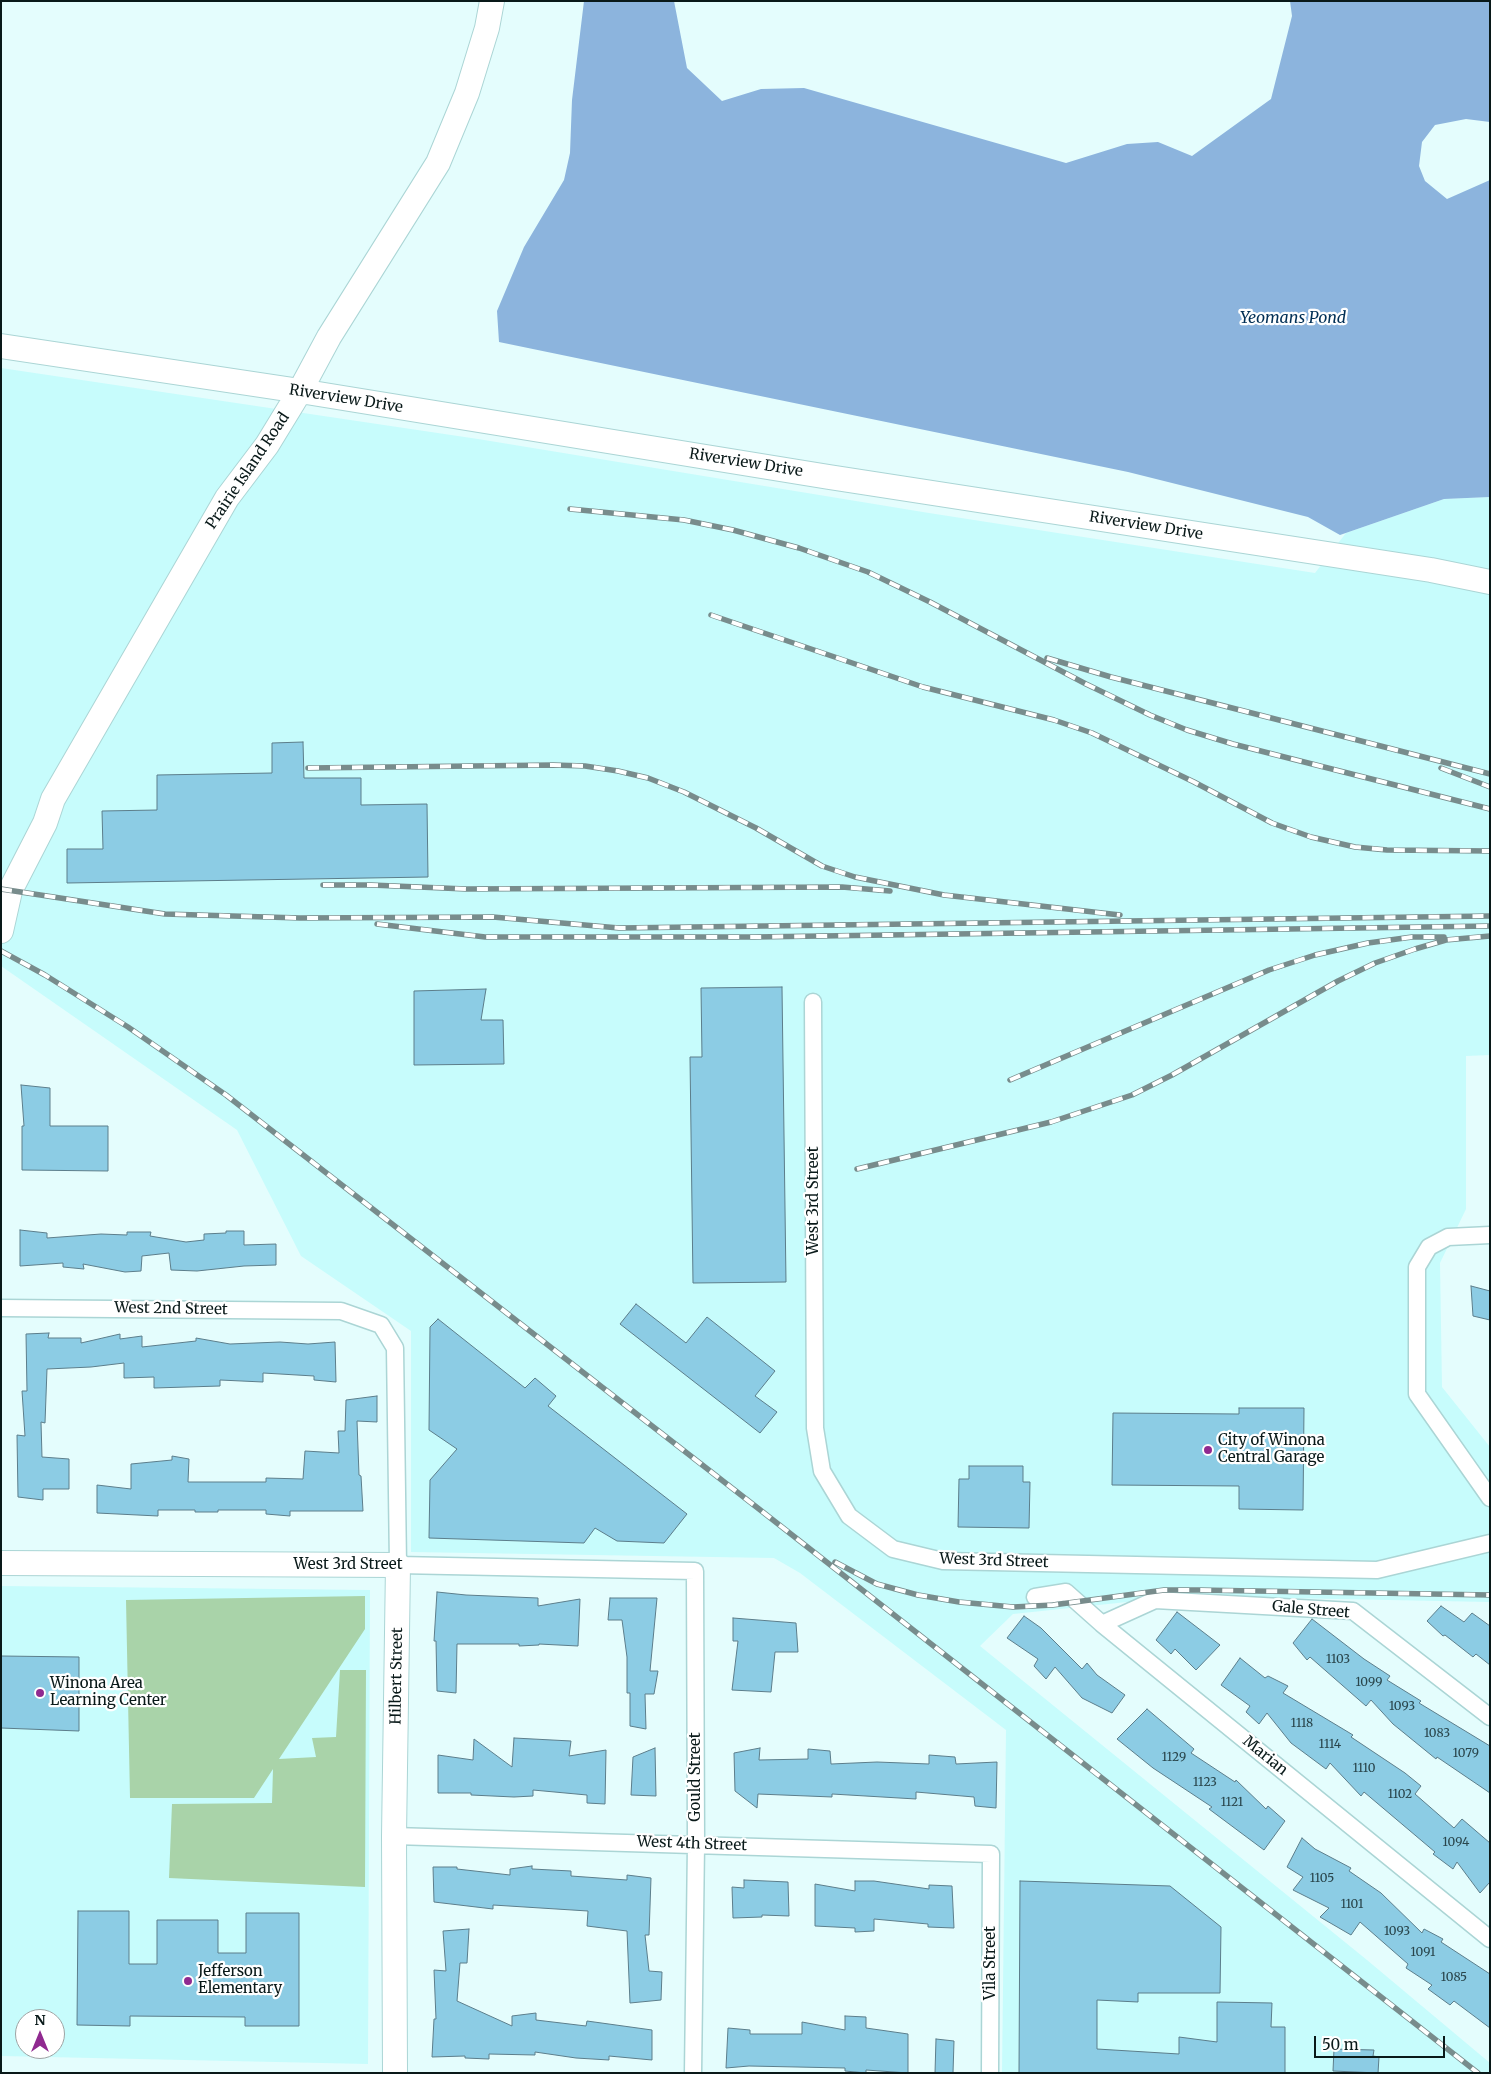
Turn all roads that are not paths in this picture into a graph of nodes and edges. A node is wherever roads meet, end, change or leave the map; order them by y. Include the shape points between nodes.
1 (492, 1) edge
2 (1, 346) edge
3 (300, 391) junction
4 (1490, 582) edge
5 (53, 800) junction
6 (1, 872) edge
7 (2, 925) edge
8 (813, 1002) dead end
9 (1490, 1235) edge
10 (1, 1308) edge
11 (341, 1311) joint
12 (1490, 1498) edge
13 (1490, 1543) edge
14 (1, 1563) edge
15 (398, 1565) junction
16 (695, 1571) joint
17 (1034, 1597) dead end
18 (1102, 1624) junction
19 (1490, 1718) edge
20 (394, 1836) junction
21 (696, 1844) junction
22 (991, 1854) joint
23 (1490, 1939) edge
24 (395, 2073) edge
25 (693, 2073) edge
26 (990, 2073) edge

1 - 3 street, Prairie Island Road via 467,93 438,164 329,337
2 - 3 street, Riverview Drive
3 - 4 street, Riverview Drive
3 - 5 street, Prairie Island Road via 267,445 227,498
5 - 6 street, Prairie Island Road via 19,838
5 - 7 street, Prairie Island Road via 45,823 10,891
8 - 13 street, West 3rd Street via 815,1428 822,1472 849,1516 893,1549 943,1561 1377,1570
9 - 12 street via 1448,1237 1429,1248 1417,1267 1417,1394
10 - 11 street, West 2nd Street
11 - 15 street, Hilbert Street via 381,1325 395,1348
14 - 15 street, West 3rd Street
15 - 16 street, West 3rd Street
15 - 20 street, Hilbert Street
16 - 21 street, Gould Street
17 - 18 street, Marian via 1066,1592
18 - 19 street, Gale Street via 1155,1600 1353,1611
18 - 23 street, Marian
20 - 21 street, West 4th Street
20 - 24 street, Hilbert Street
21 - 22 street, West 4th Street
21 - 25 street, Gould Street
22 - 26 street, Vila Street

